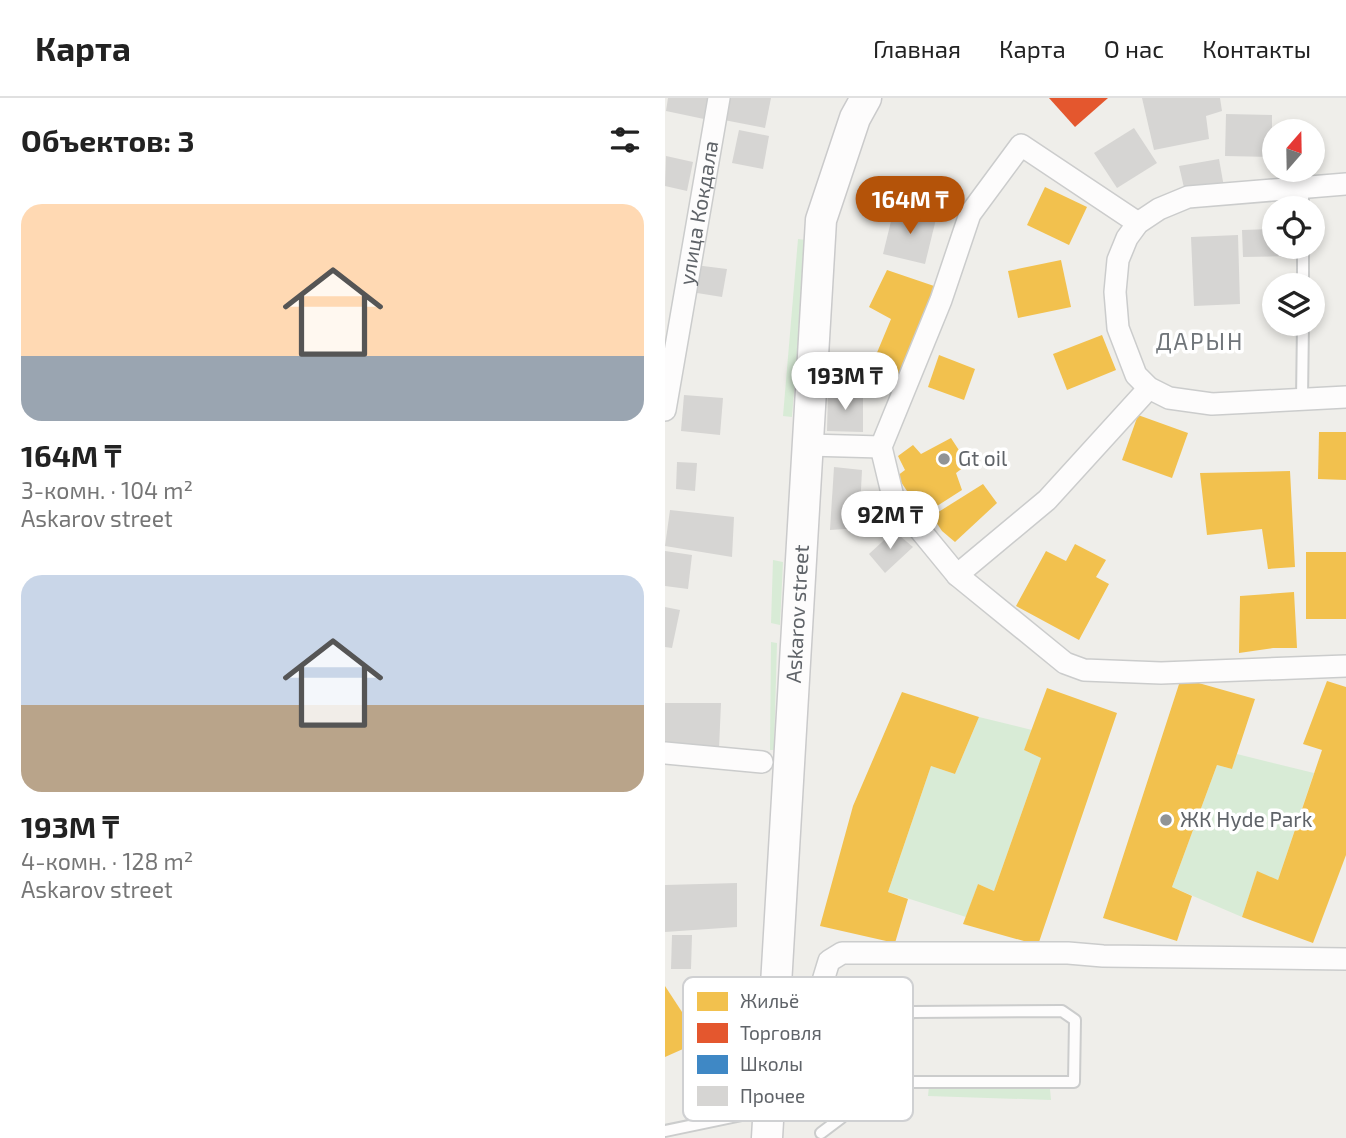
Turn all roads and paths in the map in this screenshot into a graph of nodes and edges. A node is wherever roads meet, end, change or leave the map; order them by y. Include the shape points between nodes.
1 (719, 98) edge
2 (866, 98) edge
3 (1346, 184) edge
4 (1309, 196) edge
5 (1262, 198) edge
6 (1138, 223) junction
7 (1303, 336) edge
8 (1149, 388) junction
9 (1346, 397) edge
10 (1303, 398) junction
11 (665, 410) edge
12 (808, 445) junction
13 (881, 447) junction
14 (957, 575) junction
15 (1346, 666) edge
16 (665, 753) edge
17 (762, 762) dead end
18 (1346, 959) edge
19 (777, 977) edge
20 (824, 977) edge
21 (913, 1012) edge
22 (913, 1082) edge
23 (837, 1121) edge
24 (768, 1124) edge
25 (665, 1131) edge
26 (821, 1133) dead end

1 - 11 street, улица Кокдала
2 - 12 street, Askarov street via 821,220
3 - 4 street
5 - 6 street via 1188,197
6 - 8 street via 1118,260 1115,292 1126,354
6 - 13 street via 1021,145 970,214 941,300
7 - 10 lane
8 - 10 street via 1193,403
8 - 14 street via 1047,500
9 - 10 street
12 - 13 street
12 - 19 street, Askarov street
13 - 14 street via 893,497
14 - 15 street via 1065,663 1084,670 1161,673
16 - 17 street
18 - 20 street via 842,953 829,961
21 - 22 lane via 1062,1011 1075,1020 1074,1082
23 - 26 lane
24 - 25 lane

